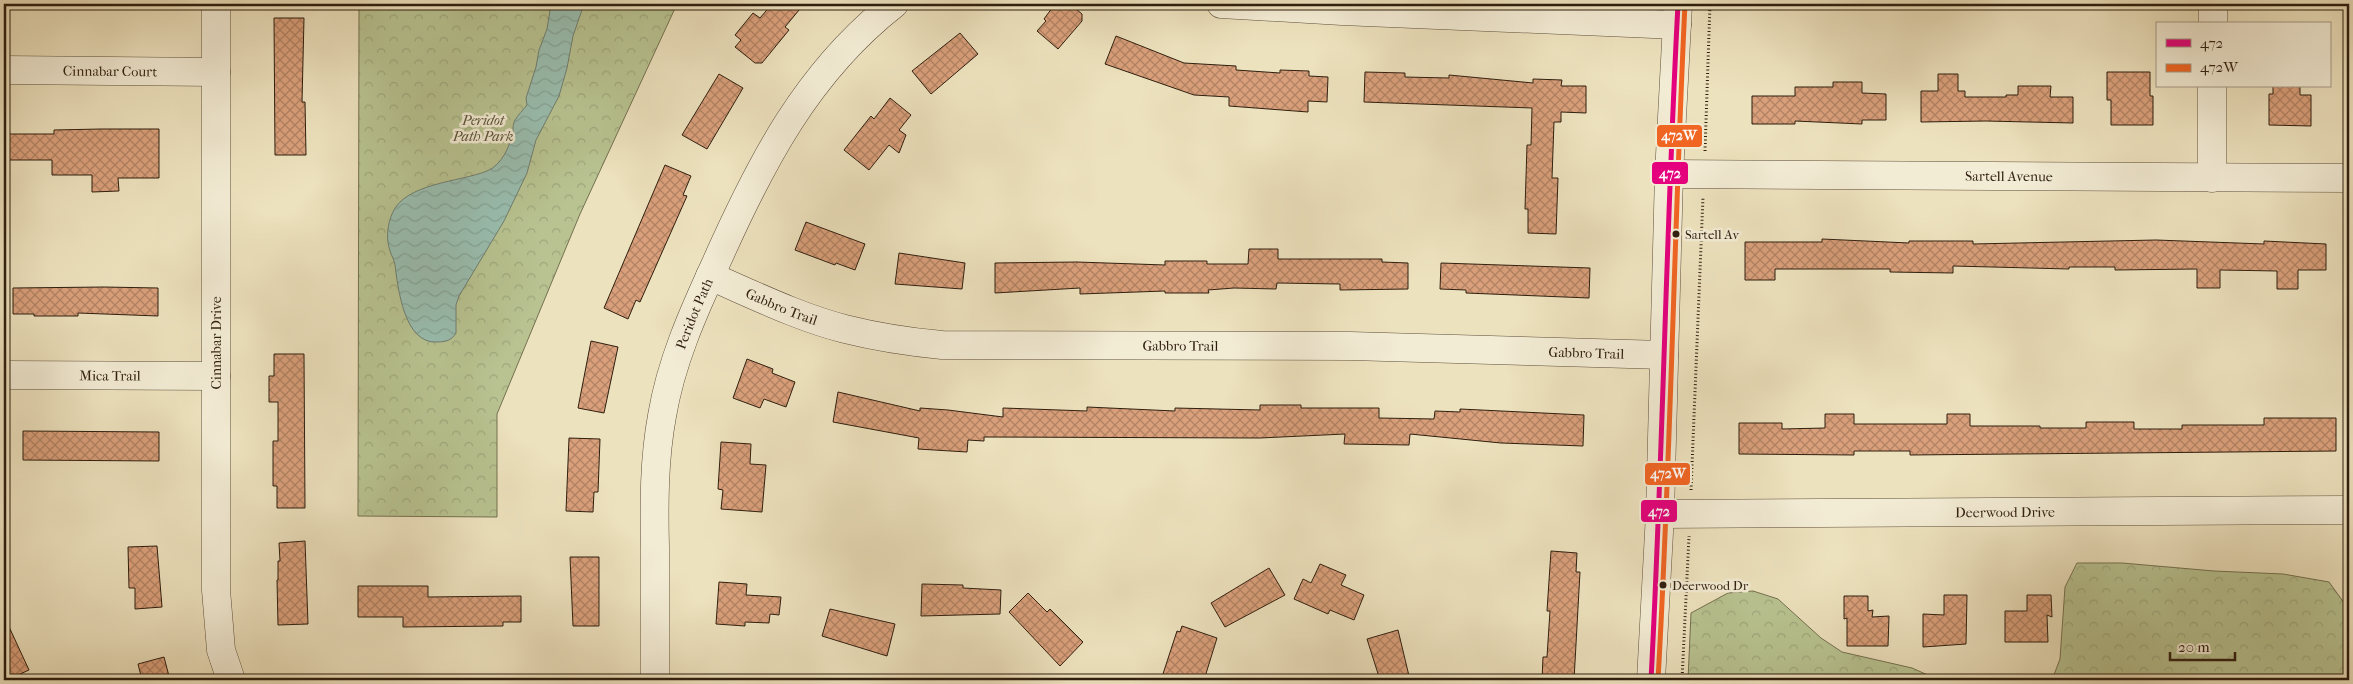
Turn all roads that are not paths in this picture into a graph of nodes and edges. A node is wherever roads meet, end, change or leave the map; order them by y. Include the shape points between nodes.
1 (216, 4) edge
2 (894, 4) edge
3 (1221, 4) edge
4 (2213, 4) edge
5 (1276, 6) edge
6 (1678, 14) edge
7 (2212, 22) edge
8 (4, 70) edge
9 (216, 72) junction
10 (2212, 88) edge
11 (1669, 174) junction
12 (2212, 178) junction
13 (2349, 178) edge
14 (710, 276) junction
15 (1664, 355) junction
16 (4, 375) edge
17 (216, 376) junction
18 (2349, 510) edge
19 (1660, 514) junction
20 (230, 680) edge
21 (655, 680) edge
22 (1650, 680) edge

1 - 9 street, Cinnabar Drive
2 - 14 street, Peridot Path via 841,53 785,125 745,198
3 - 5 street
4 - 7 street
5 - 6 street
6 - 11 street
8 - 9 street, Cinnabar Court
9 - 17 street, Cinnabar Drive
10 - 12 street
11 - 12 street, Sartell Avenue
11 - 15 street
12 - 13 street, Sartell Avenue
14 - 15 street, Gabbro Trail via 843,329 934,344 1350,346
14 - 21 street, Peridot Path via 679,350 658,440
15 - 19 street
16 - 17 street, Mica Trail
17 - 20 street, Cinnabar Drive via 217,606 221,650
18 - 19 street, Deerwood Drive
19 - 22 street

